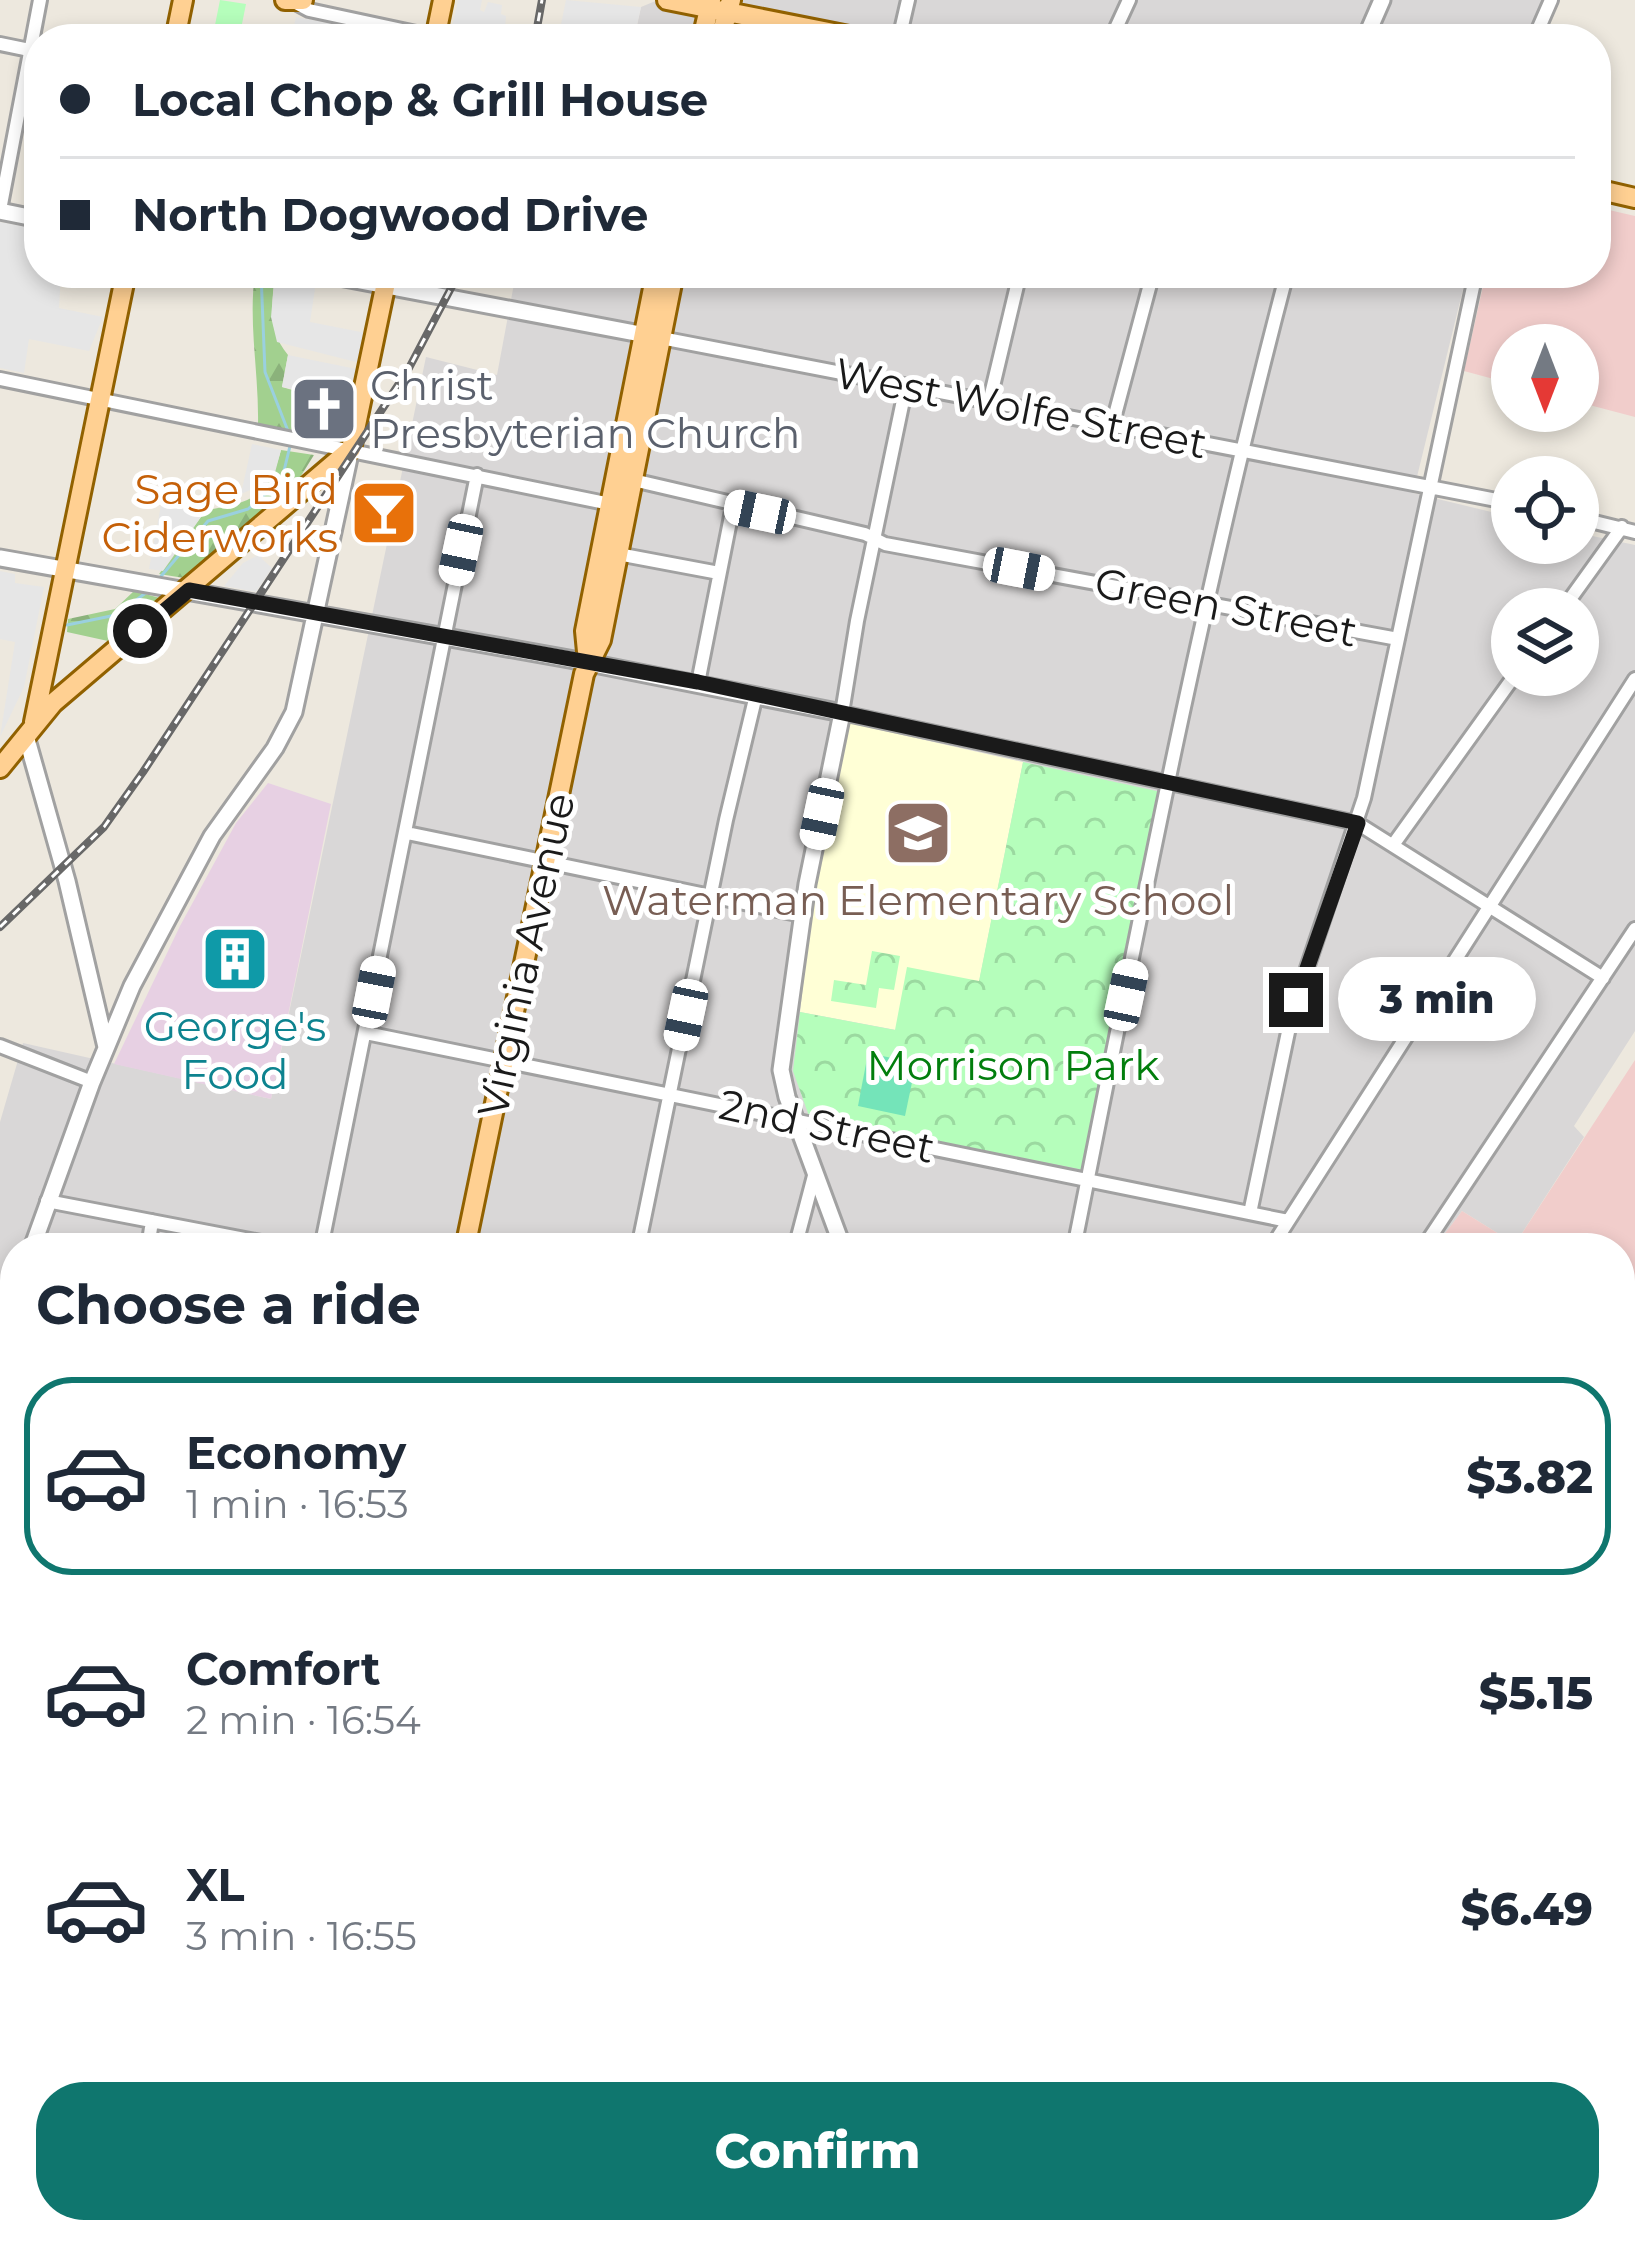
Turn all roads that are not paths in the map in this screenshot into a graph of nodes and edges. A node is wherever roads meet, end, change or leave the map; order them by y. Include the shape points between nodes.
1 (667, 0) edge
2 (294, 1) edge
3 (719, 6) edge
4 (372, 24) edge
5 (798, 24) edge
6 (24, 98) edge
7 (0, 210) edge
8 (123, 288) edge
9 (385, 288) edge
10 (425, 288) edge
11 (655, 288) edge
12 (669, 288) edge
13 (1016, 288) edge
14 (1149, 288) edge
15 (1283, 288) edge
16 (1473, 288) edge
17 (653, 336) junction
18 (0, 379) edge
19 (906, 386) junction
20 (101, 402) junction
21 (989, 403) junction
22 (1112, 426) junction
23 (351, 449) junction
24 (1240, 449) junction
25 (477, 475) junction
26 (633, 480) junction
27 (1431, 484) junction
28 (1491, 498) edge
29 (619, 505) junction
30 (733, 506) junction
31 (1599, 523) edge
32 (1629, 530) edge
33 (874, 539) junction
34 (618, 554) junction
35 (0, 558) edge
36 (66, 570) junction
37 (719, 573) junction
38 (1581, 588) edge
39 (189, 590) junction
40 (1206, 603) junction
41 (317, 614) junction
42 (447, 637) junction
43 (1398, 639) junction
44 (588, 662) junction
45 (1635, 679) edge
46 (698, 682) junction
47 (756, 695) junction
48 (1501, 696) edge
49 (842, 713) junction
50 (29, 731) junction
51 (0, 768) edge
52 (1170, 783) junction
53 (1358, 823) junction
54 (407, 832) junction
55 (1393, 845) junction
56 (544, 861) junction
57 (711, 896) junction
58 (1489, 906) junction
59 (802, 915) junction
60 (1635, 929) edge
61 (1603, 978) junction
62 (366, 1033) junction
63 (0, 1046) edge
64 (107, 1048) junction
65 (503, 1060) junction
66 (92, 1082) junction
67 (670, 1094) junction
68 (797, 1122) junction
69 (815, 1172) junction
70 (1088, 1179) junction
71 (47, 1201) junction
72 (1250, 1214) junction
73 (1288, 1221) junction
74 (152, 1222) junction
75 (37, 1233) edge
76 (150, 1233) edge
77 (211, 1233) edge
78 (325, 1233) edge
79 (468, 1233) edge
80 (641, 1233) edge
81 (799, 1233) edge
82 (837, 1233) edge
83 (1077, 1233) edge
84 (1280, 1233) edge
85 (1433, 1233) edge

1 - 3 main road
2 - 4 street
3 - 5 main road
6 - 7 street
8 - 20 main road
9 - 23 main road
10 - 17 street, West Wolfe Street
11 - 17 main road
12 - 17 main road
13 - 21 street
14 - 22 street
15 - 24 street
16 - 27 street
17 - 19 street, West Wolfe Street
17 - 26 main road
17 - 29 main road
18 - 20 street
19 - 21 street, West Wolfe Street
19 - 33 street
20 - 23 street
20 - 36 main road
21 - 22 street, West Wolfe Street
22 - 24 street, West Wolfe Street
23 - 25 street
23 - 39 main road
23 - 41 street
24 - 27 street, West Wolfe Street
24 - 40 street
25 - 29 street
25 - 42 street
26 - 29 main road
26 - 30 street, Green Street
27 - 28 street, West Wolfe Street
27 - 43 street
29 - 34 main road
29 - 44 main road via 585,631
30 - 33 street, Green Street
30 - 37 street
31 - 32 street
32 - 38 street
33 - 40 street, Green Street
33 - 49 street
34 - 37 street
34 - 44 main road via 601,640
35 - 36 street
36 - 39 street
36 - 50 main road
37 - 46 street
39 - 41 street
39 - 50 main road
40 - 43 street, Green Street
40 - 52 street
41 - 42 street
41 - 64 street via 289,724 212,836
42 - 44 street
42 - 54 street
43 - 53 street
44 - 46 street
44 - 56 main road, Virginia Avenue
45 - 58 street
46 - 47 street
47 - 49 street
47 - 57 street
48 - 55 street
49 - 52 street
49 - 59 street
50 - 51 main road
50 - 64 street
52 - 53 street
52 - 70 street
53 - 55 street
53 - 72 street via 1292,1013
54 - 56 street
54 - 62 street
55 - 58 street
56 - 57 street
56 - 65 main road, Virginia Avenue
57 - 59 street
57 - 67 street
58 - 61 street
58 - 73 street
59 - 68 street via 781,1064
60 - 61 street
61 - 85 street
62 - 65 street, 2nd Street
62 - 78 street
63 - 66 street
64 - 66 street
65 - 67 street, 2nd Street
65 - 79 main road, Virginia Avenue
66 - 71 street
67 - 68 street, 2nd Street
67 - 80 street
68 - 69 street
68 - 70 street, 2nd Street
69 - 81 street
69 - 82 street
70 - 72 street, 2nd Street
70 - 83 street
71 - 74 street
71 - 75 street
72 - 73 street, 2nd Street
73 - 84 street
74 - 76 street
74 - 77 street

